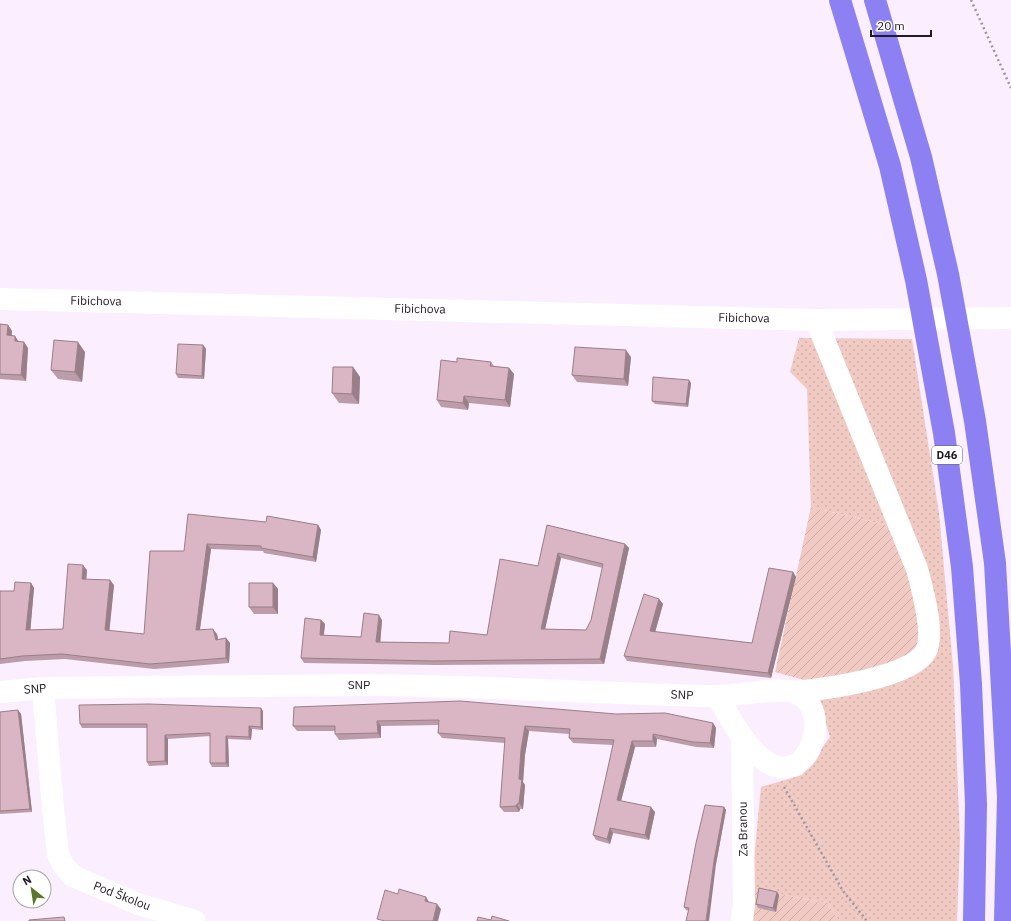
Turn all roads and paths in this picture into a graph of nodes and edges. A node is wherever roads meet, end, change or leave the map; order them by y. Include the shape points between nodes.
1 (840, 0) edge
2 (875, 0) edge
3 (971, 0) edge
4 (1011, 88) edge
5 (0, 298) edge
6 (1011, 318) edge
7 (816, 320) junction
8 (43, 688) junction
9 (0, 692) edge
10 (794, 692) junction
11 (717, 696) junction
12 (742, 736) junction
13 (772, 765) junction
14 (195, 921) edge
15 (742, 921) edge
16 (867, 921) edge
17 (974, 921) edge
18 (1005, 921) edge

1 - 17 highway, D46 via 890,166 916,280 944,433 962,568 971,684 976,804
2 - 18 highway, D46 via 922,157 948,274 975,421 995,563 1008,798
3 - 4 path
5 - 7 street, Fibichova
6 - 7 street, Fibichova
7 - 10 street, SNP via 917,569 924,595 928,639 926,651 916,662 897,672 826,689
8 - 9 street, SNP
8 - 11 street, SNP via 375,685
8 - 14 street, Pod Školou via 58,854 63,865 73,876 138,904
10 - 11 street, SNP
10 - 13 street via 807,701 814,716 816,723 812,743 803,757 792,766 783,768
11 - 12 street
12 - 13 street via 755,752
12 - 15 street, Za Branou
13 - 16 path via 843,891

